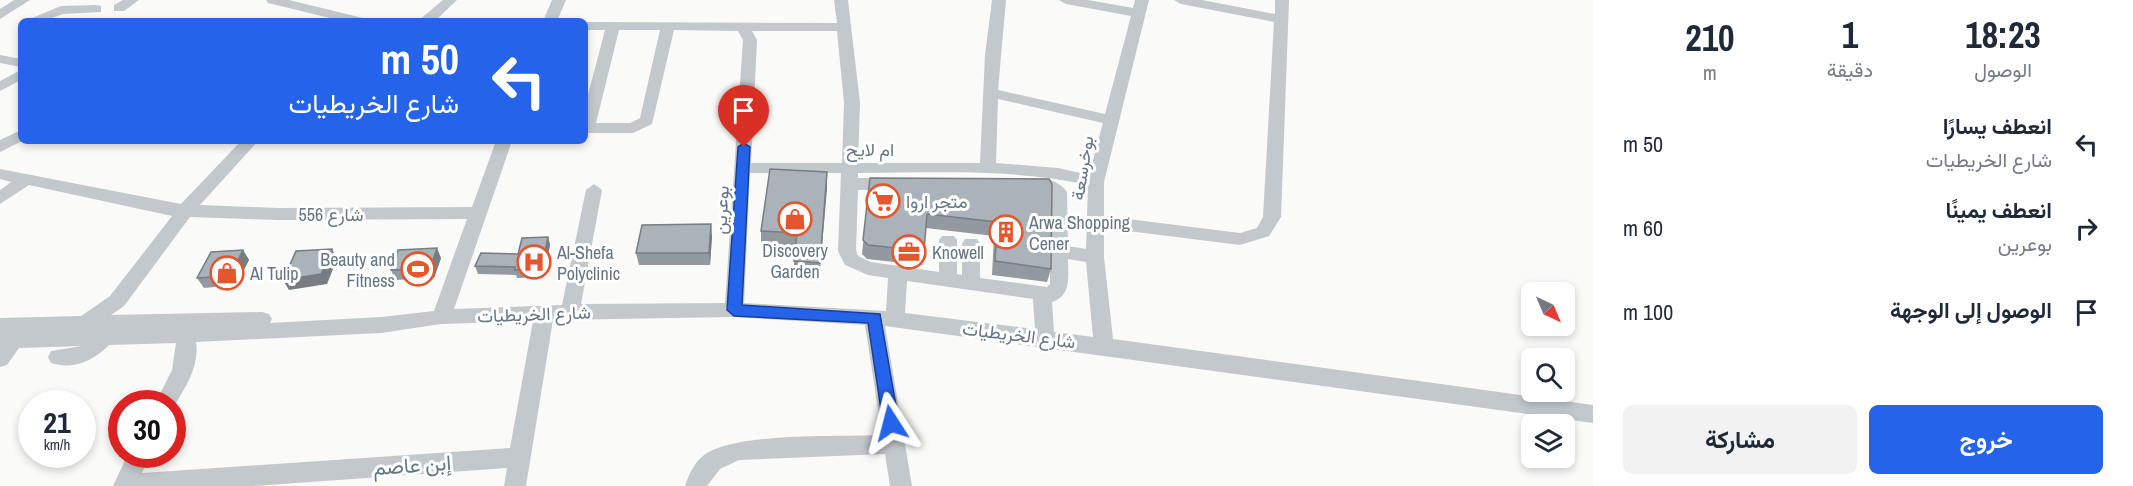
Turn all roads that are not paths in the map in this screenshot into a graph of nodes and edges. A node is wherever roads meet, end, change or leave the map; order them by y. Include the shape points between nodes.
1 (2, 0) edge
2 (132, 0) edge
3 (273, 0) edge
4 (450, 0) edge
5 (559, 0) edge
6 (841, 0) edge
7 (999, 0) edge
8 (1066, 0) edge
9 (1180, 0) edge
10 (1282, 0) edge
11 (1141, 6) edge
12 (96, 9) dead end
13 (119, 9) dead end
14 (21, 10) edge
15 (0, 15) edge
16 (39, 18) edge
17 (346, 18) edge
18 (430, 18) edge
19 (551, 18) edge
20 (1281, 20) junction
21 (588, 26) edge
22 (613, 26) junction
23 (668, 26) junction
24 (843, 27) junction
25 (751, 31) junction
26 (0, 59) edge
27 (18, 64) edge
28 (18, 67) edge
29 (0, 87) edge
30 (990, 93) junction
31 (588, 120) edge
32 (1111, 120) junction
33 (588, 128) edge
34 (18, 137) edge
35 (242, 144) edge
36 (503, 144) edge
37 (0, 147) edge
38 (743, 168) junction
39 (993, 168) junction
40 (0, 174) edge
41 (1097, 175) junction
42 (849, 176) junction
43 (25, 180) junction
44 (594, 190) dead end
45 (0, 198) edge
46 (185, 211) junction
47 (478, 213) junction
48 (1094, 221) junction
49 (948, 240) dead end
50 (971, 244) dead end
51 (1059, 251) junction
52 (1095, 257) junction
53 (898, 273) junction
54 (948, 281) junction
55 (970, 284) junction
56 (1042, 296) junction
57 (117, 301) junction
58 (734, 310) junction
59 (570, 312) junction
60 (544, 313) junction
61 (441, 317) junction
62 (885, 319) junction
63 (119, 323) junction
64 (84, 324) junction
65 (9, 333) edge
66 (221, 333) junction
67 (183, 335) junction
68 (103, 338) junction
69 (1046, 338) junction
70 (1104, 346) junction
71 (58, 357) dead end
72 (0, 359) edge
73 (185, 364) junction
74 (172, 390) edge
75 (1593, 414) edge
76 (895, 444) junction
77 (520, 457) junction
78 (133, 468) edge
79 (124, 485) edge
80 (515, 486) edge
81 (696, 486) edge
82 (901, 486) edge

1 - 14 street
2 - 13 street
3 - 17 street
4 - 18 street
5 - 19 street
6 - 24 street
7 - 30 street
8 - 11 street
9 - 20 street
10 - 20 street
11 - 32 street, بوخرسعة
12 - 16 street via 56,11
14 - 15 street
20 - 48 street via 1272,217 1267,228 1256,236 1232,239
21 - 22 street
22 - 23 street
22 - 31 street
23 - 25 street
23 - 33 street via 647,121 633,128
24 - 25 street
24 - 42 street via 852,103
25 - 38 street, بوعرين
26 - 27 street
28 - 29 street
30 - 32 street
30 - 39 street
32 - 41 street, بوخرسعة
34 - 37 street
35 - 46 street
36 - 47 street
38 - 42 street, ام لايح
38 - 58 street, بوعرين
39 - 41 street, ام لايح
39 - 42 street, ام لايح
40 - 43 street, شارع 556
41 - 48 street, بوخرسعة
42 - 51 street via 1049,185 1059,192
42 - 53 street via 848,256 861,267
43 - 45 street
43 - 46 street, شارع 556
44 - 59 street
46 - 47 street, شارع 556
46 - 57 street
47 - 61 street
48 - 52 street, بوخرسعة
49 - 54 street
50 - 55 street
51 - 52 street
51 - 56 street via 1058,290
52 - 70 street, بوخرسعة
53 - 54 street
53 - 62 street
54 - 55 street
55 - 56 street
56 - 69 street
57 - 63 street
57 - 64 street
58 - 59 street, شارع الخريطيات
58 - 62 street, شارع الخريطيات
59 - 60 street, شارع الخريطيات
60 - 61 street, شارع الخريطيات
60 - 77 street
61 - 63 street, شارع الخريطيات via 384,315
61 - 66 street, شارع الخريطيات via 381,325
62 - 69 street, شارع الخريطيات
62 - 76 street
63 - 64 street, شارع الخريطيات
63 - 68 street
64 - 65 street, شارع الخريطيات
65 - 68 street, شارع الخريطيات
65 - 72 street
66 - 67 street, شارع الخريطيات
66 - 73 street
67 - 68 street, شارع الخريطيات
67 - 73 street via 188,351
68 - 71 street via 86,355
69 - 70 street, شارع الخريطيات
70 - 75 street, شارع الخريطيات
73 - 74 street
76 - 81 street via 739,450 707,466
76 - 82 street
77 - 79 street, إبن عاصم
77 - 80 street
78 - 79 street

